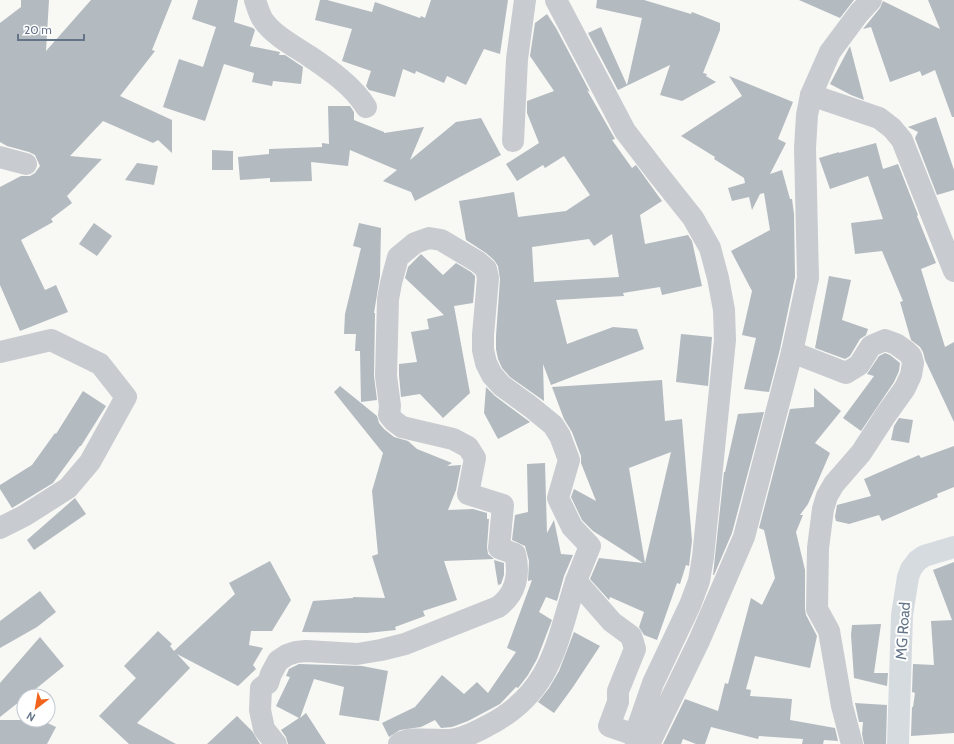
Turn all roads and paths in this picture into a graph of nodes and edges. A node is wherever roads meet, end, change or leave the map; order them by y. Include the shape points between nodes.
1 (255, 0) edge
2 (525, 0) edge
3 (556, 0) edge
4 (871, 0) edge
5 (811, 95) junction
6 (366, 108) dead end
7 (513, 141) dead end
8 (0, 156) edge
9 (26, 164) dead end
10 (954, 271) edge
11 (0, 352) edge
12 (792, 352) junction
13 (0, 528) edge
14 (954, 547) edge
15 (576, 581) junction
16 (640, 741) edge
17 (276, 744) edge
18 (399, 744) edge
19 (852, 744) edge
20 (898, 744) edge

1 - 6 street via 263,20 282,40 342,80 361,99
2 - 7 street via 517,59
3 - 16 street via 626,131 693,218 710,248 724,310 725,340 699,581 690,606 653,683
4 - 5 street via 830,52
5 - 10 street via 879,118 902,140
5 - 12 street via 805,148 808,278
8 - 9 street
11 - 13 street via 52,340 100,364 126,396 90,462 68,488
12 - 16 street via 744,537 698,641
12 - 19 street via 846,373 859,365 871,346 885,340 907,352 913,363 905,388 861,453 834,484 823,509 818,548 817,609 829,631 842,706
14 - 20 main road, MG Road via 924,556 917,561 908,577 902,615
15 - 16 street via 612,622 631,636 635,649 618,691 618,702 609,726
15 - 17 street via 590,546 572,527 558,498 568,460 560,436 553,425 502,386 486,363 483,350 488,278 486,269 442,240 429,238 415,243 398,257 388,299 386,376 389,415 402,427 453,439 472,451 475,458 468,494 503,505 499,548 515,554 516,582 510,597 498,607 405,644 356,654 306,650 287,655 278,662 268,683 260,688 260,710 264,728
15 - 18 street via 555,653 539,682 521,704 499,720 458,738 405,740

